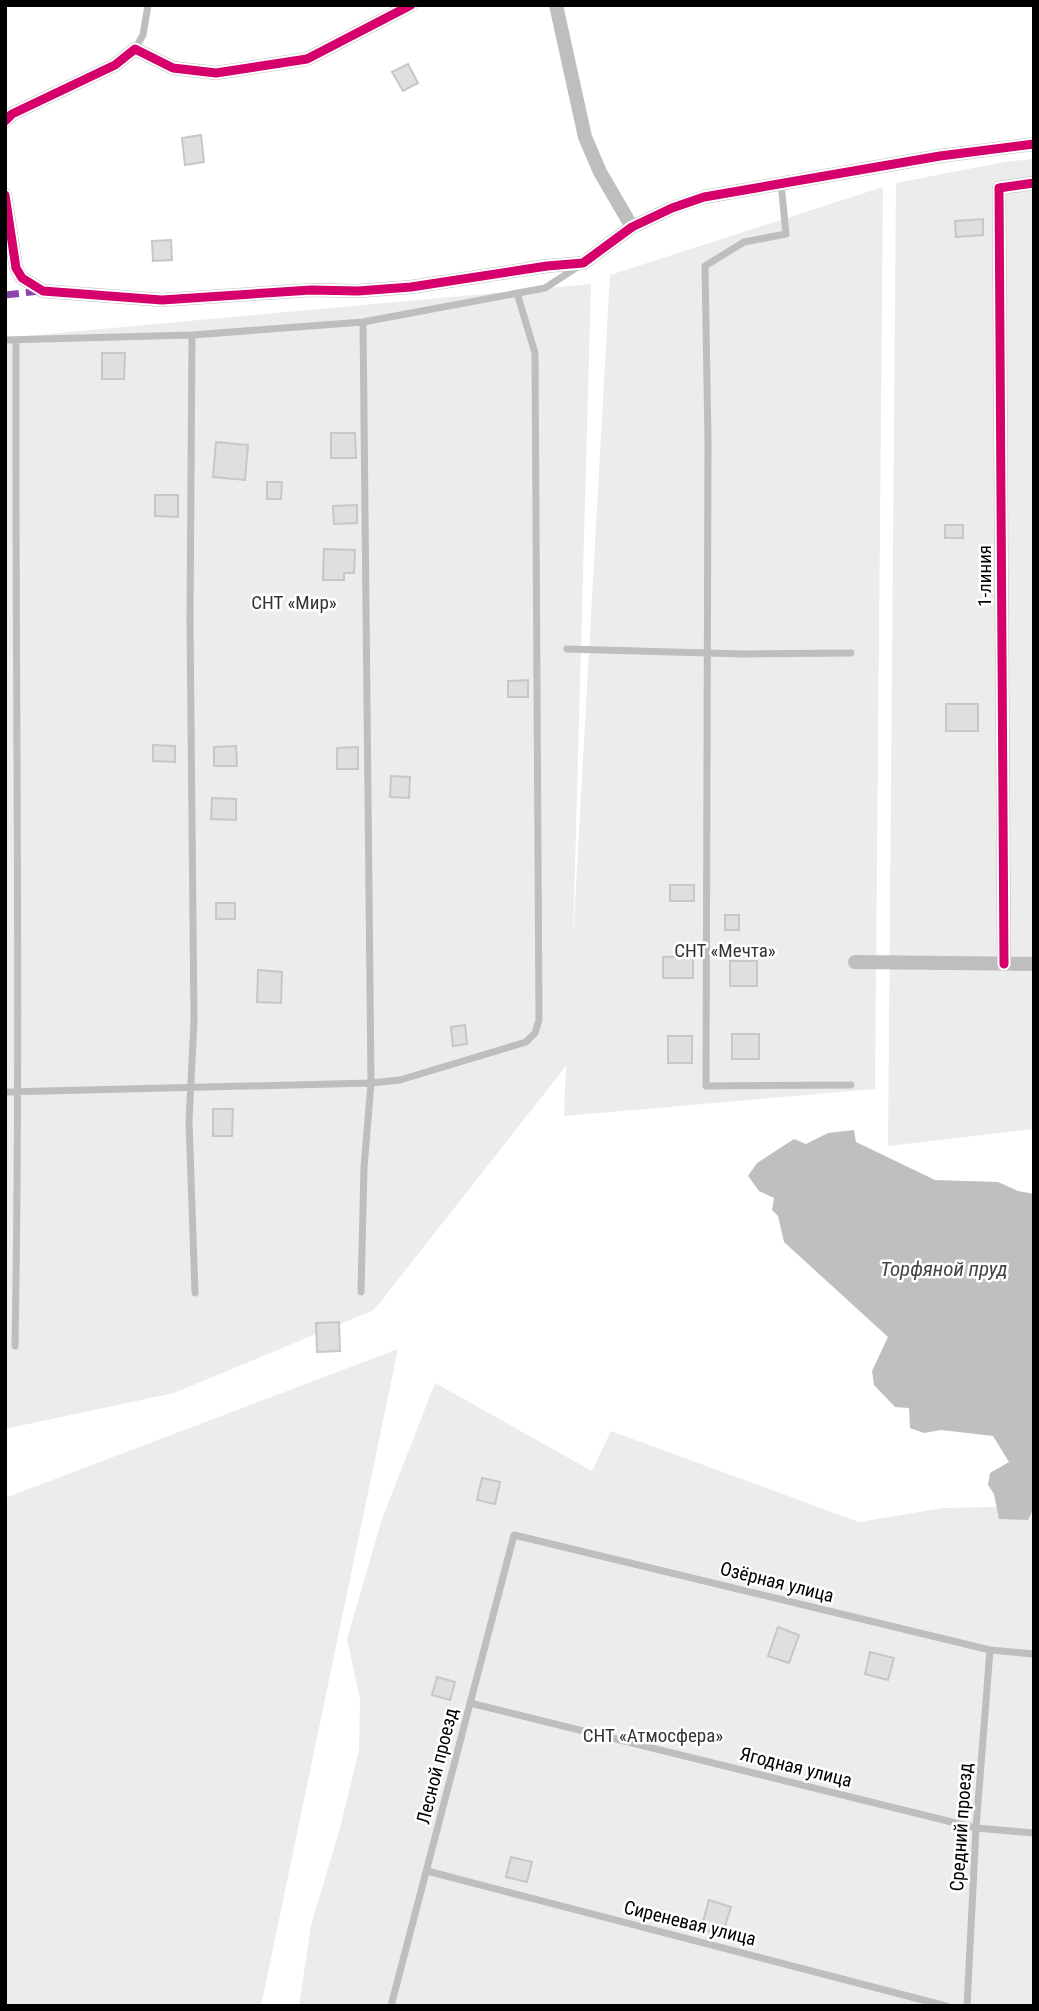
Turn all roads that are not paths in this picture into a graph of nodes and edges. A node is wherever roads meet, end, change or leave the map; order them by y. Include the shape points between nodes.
1 (148, 5) edge
2 (411, 5) edge
3 (556, 5) edge
4 (135, 49) junction
5 (5, 121) edge
6 (1034, 144) edge
7 (781, 183) junction
8 (1034, 183) edge
9 (5, 195) edge
10 (632, 227) junction
11 (583, 263) junction
12 (517, 293) junction
13 (363, 322) junction
14 (192, 335) junction
15 (5, 340) edge
16 (16, 340) junction
17 (567, 649) dead end
18 (706, 651) junction
19 (851, 653) dead end
20 (855, 962) dead end
21 (1004, 964) junction
22 (1034, 964) edge
23 (371, 1083) junction
24 (851, 1085) dead end
25 (192, 1087) junction
26 (5, 1092) edge
27 (18, 1092) junction
28 (361, 1292) dead end
29 (195, 1293) dead end
30 (15, 1346) dead end
31 (514, 1535) joint
32 (990, 1650) junction
33 (1034, 1654) edge
34 (470, 1703) junction
35 (976, 1828) junction
36 (1034, 1833) edge
37 (426, 1871) junction
38 (391, 2006) edge
39 (946, 2006) edge
40 (967, 2006) edge

1 - 4 lane via 143,35
2 - 4 street via 307,59 216,73 173,68
3 - 10 street via 585,137
4 - 5 street via 115,65
6 - 7 street
7 - 10 street via 704,197
7 - 18 lane via 786,234 744,242 705,266
8 - 21 street, 1-линия via 999,188
9 - 11 street via 16,268 22,278 43,291 162,300 358,291
10 - 11 street
11 - 12 lane via 545,288
12 - 13 lane
12 - 23 lane via 535,353 540,1020 526,1042 400,1080
13 - 14 lane
13 - 23 lane
14 - 16 lane
14 - 25 lane
15 - 16 lane
16 - 27 lane
17 - 18 lane
18 - 19 lane
18 - 24 lane via 706,1086
20 - 21 street
21 - 22 street
23 - 25 lane
23 - 28 lane
25 - 27 lane
25 - 29 lane
26 - 27 lane
27 - 30 lane
31 - 32 lane, Озёрная улица
31 - 34 lane, Лесной проезд
32 - 33 lane, Озёрная улица
32 - 35 lane, Средний проезд
34 - 35 lane, Ягодная улица
34 - 37 lane, Лесной проезд
35 - 36 lane, Ягодная улица
35 - 40 lane, Средний проезд
37 - 38 lane, Лесной проезд
37 - 39 lane, Сиреневая улица

